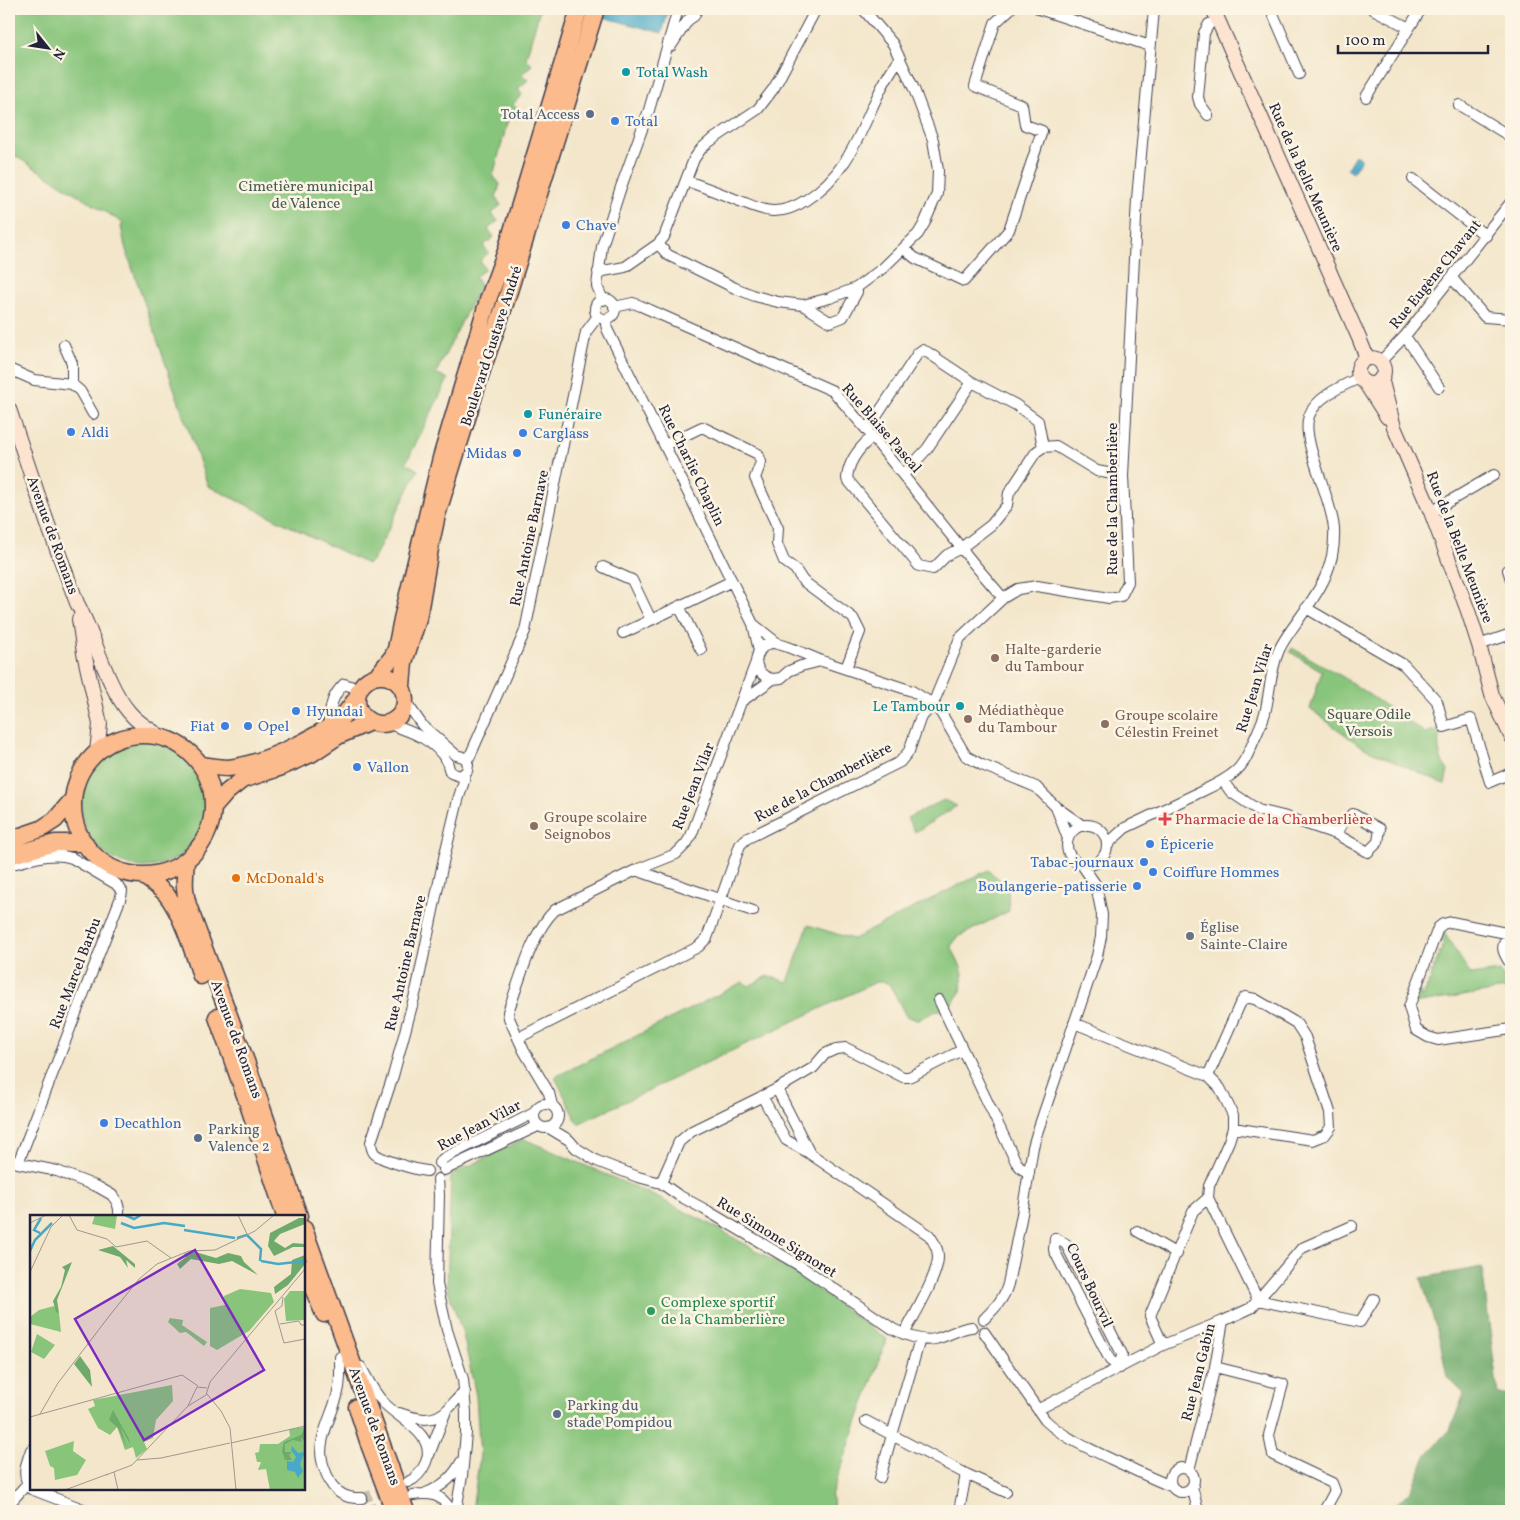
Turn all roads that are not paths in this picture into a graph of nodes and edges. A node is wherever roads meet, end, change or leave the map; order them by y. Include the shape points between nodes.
1 (579, 9) edge
2 (596, 9) edge
3 (678, 9) edge
4 (697, 9) edge
5 (816, 9) edge
6 (863, 9) edge
7 (1010, 9) edge
8 (1040, 9) edge
9 (1154, 9) edge
10 (1271, 9) edge
11 (1373, 9) edge
12 (1421, 9) edge
13 (1068, 13) edge
14 (1216, 14) edge
15 (1409, 28) junction
16 (1150, 46) junction
17 (665, 54) junction
18 (900, 58) junction
19 (1299, 74) dead end
20 (1366, 97) dead end
21 (1459, 105) dead end
22 (1208, 115) dead end
23 (1511, 137) edge
24 (1413, 179) dead end
25 (687, 181) junction
26 (1511, 202) edge
27 (1486, 236) junction
28 (658, 244) junction
29 (904, 249) junction
30 (598, 272) junction
31 (1452, 278) junction
32 (856, 288) junction
33 (603, 300) junction
34 (804, 305) junction
35 (614, 307) junction
36 (602, 318) junction
37 (1511, 319) edge
38 (1405, 336) junction
39 (64, 345) dead end
40 (1374, 360) junction
41 (9, 369) edge
42 (1382, 378) junction
43 (1363, 381) junction
44 (972, 382) junction
45 (72, 384) junction
46 (1439, 387) dead end
47 (9, 409) edge
48 (93, 414) dead end
49 (1394, 427) junction
50 (866, 429) junction
51 (872, 437) junction
52 (665, 445) junction
53 (1043, 447) junction
54 (903, 475) junction
55 (1494, 475) dead end
56 (1123, 476) junction
57 (1432, 512) junction
58 (961, 548) junction
59 (603, 567) dead end
60 (732, 581) junction
61 (1003, 598) junction
62 (77, 603) junction
63 (679, 606) junction
64 (1306, 608) junction
65 (651, 620) junction
66 (753, 624) junction
67 (623, 633) dead end
68 (1511, 634) edge
69 (781, 645) junction
70 (1479, 645) junction
71 (701, 650) dead end
72 (759, 651) junction
73 (822, 661) junction
74 (756, 662) junction
75 (846, 668) junction
76 (789, 671) junction
77 (378, 676) junction
78 (773, 679) junction
79 (358, 694) junction
80 (404, 694) junction
81 (741, 702) junction
82 (933, 704) junction
83 (370, 722) junction
84 (389, 724) junction
85 (160, 736) junction
86 (1511, 736) edge
87 (97, 752) junction
88 (456, 755) junction
89 (466, 759) junction
90 (448, 764) junction
91 (201, 765) junction
92 (1511, 773) edge
93 (460, 774) junction
94 (1223, 781) junction
95 (74, 799) junction
96 (1056, 807) junction
97 (214, 808) junction
98 (1083, 826) junction
99 (1125, 828) junction
100 (1100, 830) junction
101 (1336, 834) dead end
102 (1068, 839) junction
103 (85, 844) junction
104 (1107, 846) junction
105 (17, 851) edge
106 (186, 860) junction
107 (1101, 860) junction
108 (1082, 865) junction
109 (636, 870) junction
110 (142, 875) junction
111 (1096, 885) junction
112 (720, 900) junction
113 (754, 911) dead end
114 (1510, 933) edge
115 (1511, 965) edge
116 (939, 1000) dead end
117 (1074, 1023) junction
118 (1511, 1029) edge
119 (518, 1038) junction
120 (962, 1050) junction
121 (1208, 1076) junction
122 (542, 1084) junction
123 (777, 1089) junction
124 (762, 1096) junction
125 (552, 1105) junction
126 (536, 1110) junction
127 (558, 1117) junction
128 (544, 1127) junction
129 (1232, 1128) junction
130 (569, 1140) junction
131 (809, 1153) junction
132 (13, 1161) edge
133 (441, 1167) junction
134 (427, 1172) junction
135 (1029, 1173) junction
136 (438, 1180) junction
137 (661, 1183) junction
138 (1208, 1198) junction
139 (119, 1215) edge
140 (285, 1215) edge
141 (299, 1215) edge
142 (1352, 1226) dead end
143 (305, 1232) edge
144 (1137, 1232) dead end
145 (1177, 1254) junction
146 (305, 1270) edge
147 (1374, 1299) dead end
148 (1258, 1300) junction
149 (336, 1318) junction
150 (984, 1319) junction
151 (1223, 1321) junction
152 (972, 1327) junction
153 (984, 1332) junction
154 (904, 1334) junction
155 (920, 1339) junction
156 (1163, 1345) junction
157 (340, 1357) junction
158 (1215, 1367) junction
159 (1120, 1368) junction
160 (465, 1392) junction
161 (1039, 1409) junction
162 (391, 1410) junction
163 (446, 1411) junction
164 (866, 1421) dead end
165 (892, 1435) junction
166 (30, 1453) edge
167 (428, 1457) junction
168 (463, 1457) junction
169 (1189, 1470) junction
170 (966, 1474) junction
171 (880, 1478) dead end
172 (408, 1482) dead end
173 (1170, 1482) junction
174 (1192, 1486) junction
175 (30, 1487) edge
176 (37, 1490) edge
177 (1006, 1492) dead end
178 (1183, 1492) junction
179 (426, 1493) junction
180 (413, 1495) dead end
181 (362, 1498) tunnel mouth
182 (9, 1504) edge
183 (1197, 1509) edge
184 (88, 1511) edge
185 (394, 1511) edge
186 (406, 1511) edge
187 (451, 1511) edge
188 (456, 1511) edge
189 (959, 1511) edge
190 (1324, 1511) edge

1 - 77 main road, Boulevard Gustave André via 441,458 396,649
2 - 80 main road, Boulevard Gustave André via 438,515 418,619 404,662
3 - 17 street
4 - 17 street
5 - 25 street via 774,88 758,109 701,149
6 - 18 street via 893,44
7 - 29 street via 995,23 975,86 1022,105 1025,125 1042,131 1009,230 964,281 915,258
8 - 13 street
9 - 16 street, Rue de la Chamberlière
10 - 19 street
11 - 15 street
12 - 15 street
13 - 16 street
14 - 22 street via 1204,33 1198,97
14 - 40 street, Rue de la Belle Meunière via 1359,338
15 - 20 street
16 - 56 street, Rue de la Chamberlière via 1137,199
17 - 30 street via 602,246
18 - 25 street via 889,72 844,164 800,204 784,210 757,208
18 - 29 street via 933,140 938,170 936,194 924,224
21 - 23 street
24 - 27 street
25 - 28 street via 669,227
26 - 27 street, Rue Eugène Chavant
27 - 31 street, Rue Eugène Chavant
28 - 30 street via 625,267
28 - 34 street via 668,255 735,288 778,302
29 - 32 street
30 - 33 street via 597,286
31 - 37 street via 1485,317
31 - 38 street, Rue Eugène Chavant
32 - 34 street
32 - 34 street via 857,292 843,317 830,322
33 - 35 street via 610,300
33 - 36 street via 596,304 595,309
35 - 36 street via 610,318
35 - 50 street, Rue Blaise Pascal via 633,303 641,306 833,391
36 - 52 street, Rue Charlie Chaplin
36 - 89 street, Rue Antoine Barnave via 586,332 525,630 472,752
38 - 40 street, Rue Eugène Chavant
38 - 46 street
39 - 45 street via 72,363
40 - 42 street via 1383,367
40 - 43 street via 1362,361 1358,366 1357,372
41 - 45 street via 34,380
42 - 43 street via 1372,384
42 - 49 street, Rue de la Belle Meunière
43 - 49 street, Rue de la Belle Meunière
43 - 64 street, Rue Jean Vilar via 1339,388 1320,401 1309,416 1307,434 1332,513 1334,538 1330,567
44 - 50 street via 922,350
44 - 53 street via 1016,405 1038,421
44 - 54 street via 927,450
45 - 48 street via 80,391
47 - 62 street, Avenue de Romans
49 - 57 street, Rue de la Belle Meunière
50 - 51 street, Rue Blaise Pascal
51 - 54 street, Rue Blaise Pascal
51 - 58 street via 858,450 847,479 918,566 933,569 947,555
52 - 60 street, Rue Charlie Chaplin
52 - 75 street via 702,427 758,454 761,462 755,478 778,528 776,544 784,561 803,580 853,618 860,632
53 - 56 street via 1056,446 1097,471
53 - 58 street via 1036,452 1008,493 1007,505 991,525
54 - 58 street, Rue Blaise Pascal
55 - 57 street
56 - 61 street, Rue de la Chamberlière via 1128,582 1121,596 1109,598 1037,586 1018,589
57 - 70 street, Rue de la Belle Meunière
58 - 61 street, Rue Blaise Pascal
59 - 65 street via 632,580
60 - 63 street
60 - 66 street, Rue Charlie Chaplin
61 - 82 street, Rue de la Chamberlière via 960,638
62 - 85 street, Avenue de Romans via 123,704 137,721
62 - 87 street, Avenue de Romans via 100,724
63 - 65 street
63 - 71 street
64 - 92 street via 1404,666 1437,701 1444,728 1471,719 1490,782
64 - 94 street, Rue Jean Vilar via 1278,651 1264,714 1245,759
65 - 67 street
66 - 69 street, Rue Charlie Chaplin
66 - 72 street, Rue Charlie Chaplin
68 - 70 street
69 - 72 street via 770,643
69 - 73 street
69 - 76 street via 791,656
70 - 86 street, Rue de la Belle Meunière via 1492,695
72 - 74 street, Rue Jean Vilar
73 - 75 street
73 - 76 street
74 - 78 street via 763,676
74 - 81 street, Rue Jean Vilar
75 - 82 street via 912,691
76 - 78 street via 781,678
77 - 79 main road, Boulevard Gustave André via 364,683
77 - 80 main road via 391,678
78 - 81 street
79 - 83 main road via 358,708
79 - 91 main road, Boulevard Gustave André via 341,717 301,743 228,768
80 - 84 main road, Boulevard Gustave André via 401,715
80 - 88 street via 422,725
81 - 109 street, Rue Jean Vilar via 692,836 676,854
82 - 96 street via 966,756 1036,787
82 - 112 street, Rue de la Chamberlière via 920,719 909,751 900,762 746,839 740,845
83 - 84 main road
83 - 97 main road via 338,736 311,754 242,780
84 - 90 street via 426,739
85 - 87 main road via 120,738
85 - 91 main road via 179,744
87 - 95 main road via 81,773
88 - 89 street
88 - 90 street
89 - 93 street via 468,768
90 - 93 street via 449,770
91 - 97 main road via 208,778
93 - 134 street, Rue Antoine Barnave via 458,800 417,987 371,1142 377,1156
94 - 99 street, Rue Jean Vilar
94 - 101 street via 1231,792 1258,810
95 - 103 main road via 76,822
95 - 105 main road
96 - 98 street
96 - 102 street
97 - 106 main road via 203,842
98 - 100 street
98 - 102 street
99 - 100 street, Rue Jean Vilar
99 - 104 street, Rue Jean Vilar
100 - 104 street
102 - 108 street via 1069,854
103 - 105 main road via 55,843
103 - 110 main road via 109,866 125,873
104 - 107 street
105 - 132 street, Rue Marcel Barbu via 72,858 116,884 122,891 72,1024
106 - 110 main road via 161,873
106 - 141 main road, Avenue de Romans via 183,883 188,905
107 - 108 street
107 - 111 street
108 - 111 street
109 - 112 street
109 - 119 street, Rue Jean Vilar via 564,905 548,917 535,940 508,1012
110 - 140 main road, Avenue de Romans via 167,896 177,912 246,1098
111 - 117 street via 1102,915 1102,937
112 - 113 street
112 - 119 street, Rue de la Chamberlière via 707,938 698,947
114 - 115 street via 1503,944 1503,952
114 - 118 street via 1451,922 1442,924 1410,1006 1416,1030 1438,1040
116 - 120 street
117 - 121 street
117 - 135 street via 1040,1121
119 - 122 street, Rue Jean Vilar
120 - 123 street via 909,1077 846,1048 836,1049
120 - 135 street via 1016,1162
121 - 129 street via 1220,1088 1233,1115
121 - 129 street via 1245,997 1255,999 1296,1023 1305,1037 1330,1112 1331,1127 1325,1135 1313,1140
122 - 125 street, Rue Jean Vilar
122 - 126 street, Rue Jean Vilar
123 - 124 street
123 - 131 street
124 - 131 street via 782,1136
124 - 137 street via 692,1130 680,1142
125 - 126 street via 545,1104
125 - 127 street
126 - 128 street via 534,1120
126 - 133 street, Rue Jean Vilar via 444,1158
127 - 128 street via 553,1126
127 - 130 street, Rue Simone Signoret
128 - 130 street, Rue Simone Signoret
128 - 133 street, Rue Jean Vilar via 450,1168
129 - 138 street via 1209,1186
130 - 137 street, Rue Simone Signoret via 597,1161
131 - 154 street via 929,1235 936,1245 937,1270
132 - 139 street via 98,1186 112,1195
133 - 134 street via 432,1164
133 - 136 street via 443,1176
134 - 136 street via 432,1179
135 - 150 street via 1005,1294
136 - 160 street via 437,1284
137 - 154 street, Rue Simone Signoret via 802,1267 881,1322
138 - 145 street via 1194,1211
138 - 148 street
142 - 148 street, Rue Jean Gabin via 1302,1248
143 - 149 main road, Avenue de Romans
144 - 145 street
145 - 156 street via 1150,1316
146 - 157 main road, Avenue de Romans
147 - 148 street via 1360,1322
148 - 151 street, Rue Jean Gabin via 1250,1308
149 - 162 street via 372,1389
149 - 186 main road, Avenue de Romans
150 - 152 street via 975,1319
150 - 153 street via 988,1325
151 - 156 street
151 - 158 street, Rue Jean Gabin
152 - 153 street via 977,1333
152 - 155 street, Rue Simone Signoret via 935,1339
153 - 161 street
154 - 155 street, Rue Simone Signoret
155 - 165 street
156 - 159 street
157 - 181 street via 338,1392 320,1450 334,1489 354,1499
157 - 185 main road, Avenue de Romans
158 - 169 street, Rue Jean Gabin
158 - 190 street via 1282,1384 1269,1435 1273,1455 1332,1483 1335,1491
159 - 159 street, Cours Bourvil via 1122,1354 1066,1244 1055,1238 1054,1250 1110,1360
159 - 161 street
160 - 163 street
160 - 168 street
161 - 173 street via 1046,1420 1068,1438 1155,1480
162 - 163 street via 428,1420
162 - 167 street via 424,1438
163 - 167 street
164 - 165 street
165 - 170 street
165 - 171 street
166 - 175 street via 25,1467
167 - 172 street via 421,1473
168 - 179 street via 448,1480
168 - 188 street
169 - 173 street via 1178,1468 1172,1473
169 - 174 street via 1193,1476
170 - 177 street
170 - 189 street
173 - 178 street via 1176,1491
174 - 178 street
174 - 183 street
175 - 182 street
176 - 184 street
178 - 183 street
179 - 180 street
179 - 187 street via 443,1500

